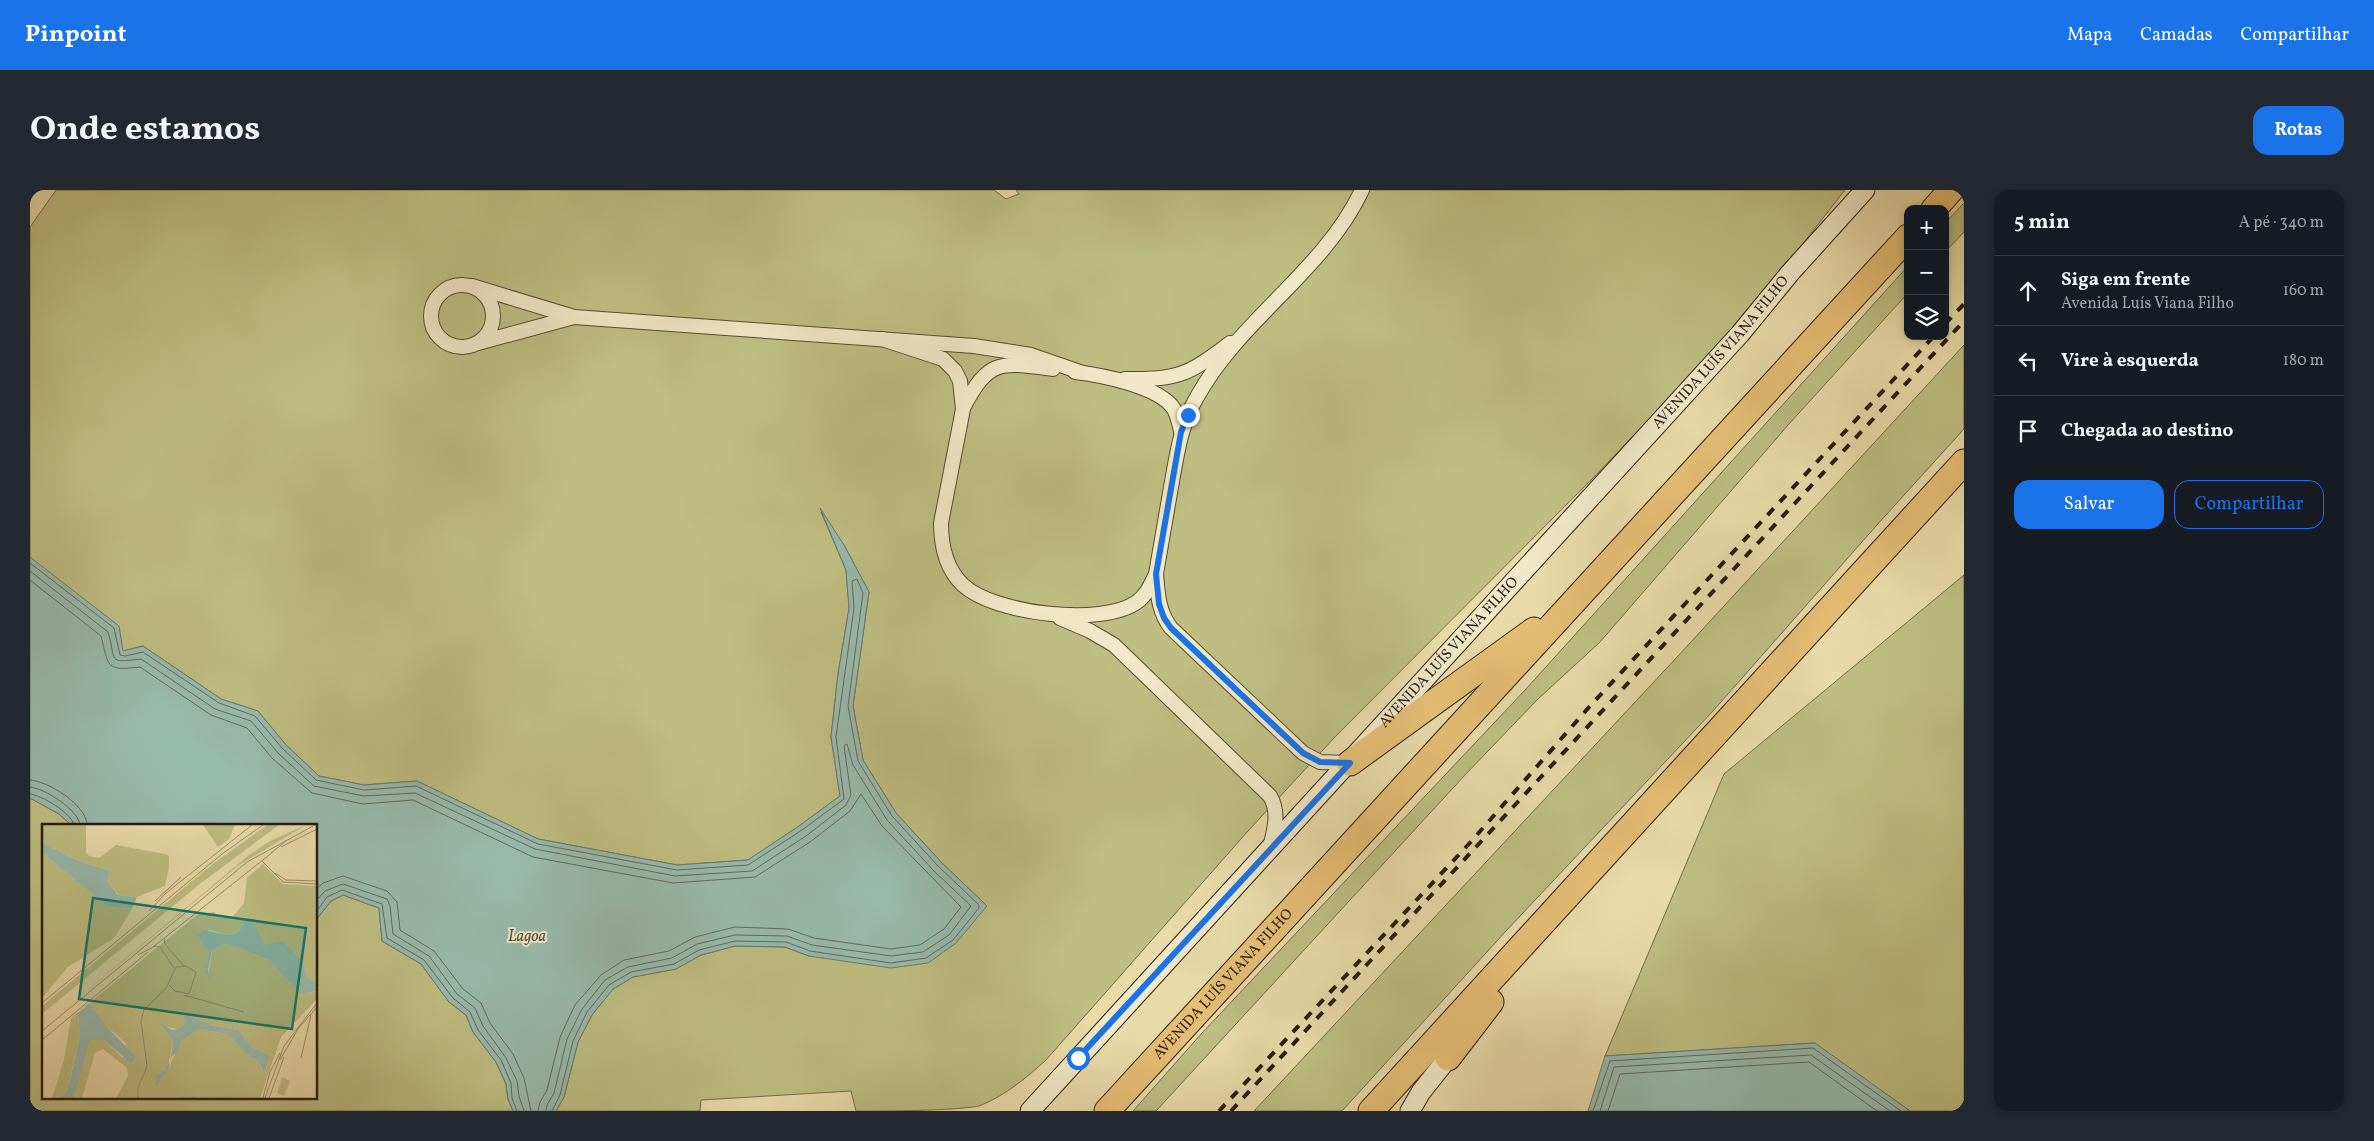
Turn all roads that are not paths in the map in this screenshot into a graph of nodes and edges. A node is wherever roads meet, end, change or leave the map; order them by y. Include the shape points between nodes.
1 (1362, 190) edge
2 (1951, 190) edge
3 (1859, 197) edge
4 (1938, 205) edge
5 (1904, 241) edge
6 (472, 286) junction
7 (574, 317) junction
8 (1245, 332) junction
9 (882, 339) junction
10 (477, 344) junction
11 (1083, 373) junction
12 (1112, 379) junction
13 (963, 409) junction
14 (1181, 432) junction
15 (1964, 462) edge
16 (1156, 574) junction
17 (1577, 599) junction
18 (1052, 615) junction
19 (1350, 763) junction
20 (1269, 849) junction
21 (1590, 874) junction
22 (1448, 1058) junction
23 (1030, 1111) edge
24 (1107, 1111) edge
25 (1371, 1111) edge
26 (1410, 1111) edge
27 (1422, 1111) edge

1 - 8 street via 1354,207 1320,253
2 - 4 highway
3 - 19 main road, AVENIDA LUÍS VIANA FILHO via 1740,334
5 - 17 highway, AVENIDA LUÍS VIANA FILHO
6 - 7 street
6 - 10 street via 488,298 493,313 491,328
6 - 10 street via 452,286 444,290 432,306 431,316 433,327 446,343 461,347
7 - 9 street
7 - 10 street
8 - 12 street via 1182,375 1150,380
8 - 14 street via 1207,380
9 - 11 street via 974,346 1021,354
9 - 13 street via 949,363 960,381
11 - 12 street
11 - 13 street via 1019,365 1000,366 982,376
12 - 14 street via 1162,398 1174,410
13 - 18 street via 941,522 941,539 947,561 962,585 984,599
14 - 16 street
15 - 21 highway
16 - 18 street via 1146,593 1129,607 1100,615
16 - 19 street via 1159,604 1171,628 1303,753 1320,762
17 - 19 highway
17 - 24 highway, AVENIDA LUÍS VIANA FILHO
18 - 20 street via 1090,630 1114,645 1270,796 1276,812
19 - 20 main road, AVENIDA LUÍS VIANA FILHO
20 - 23 main road, AVENIDA LUÍS VIANA FILHO
21 - 22 highway
21 - 25 highway
22 - 26 main road
22 - 27 main road

